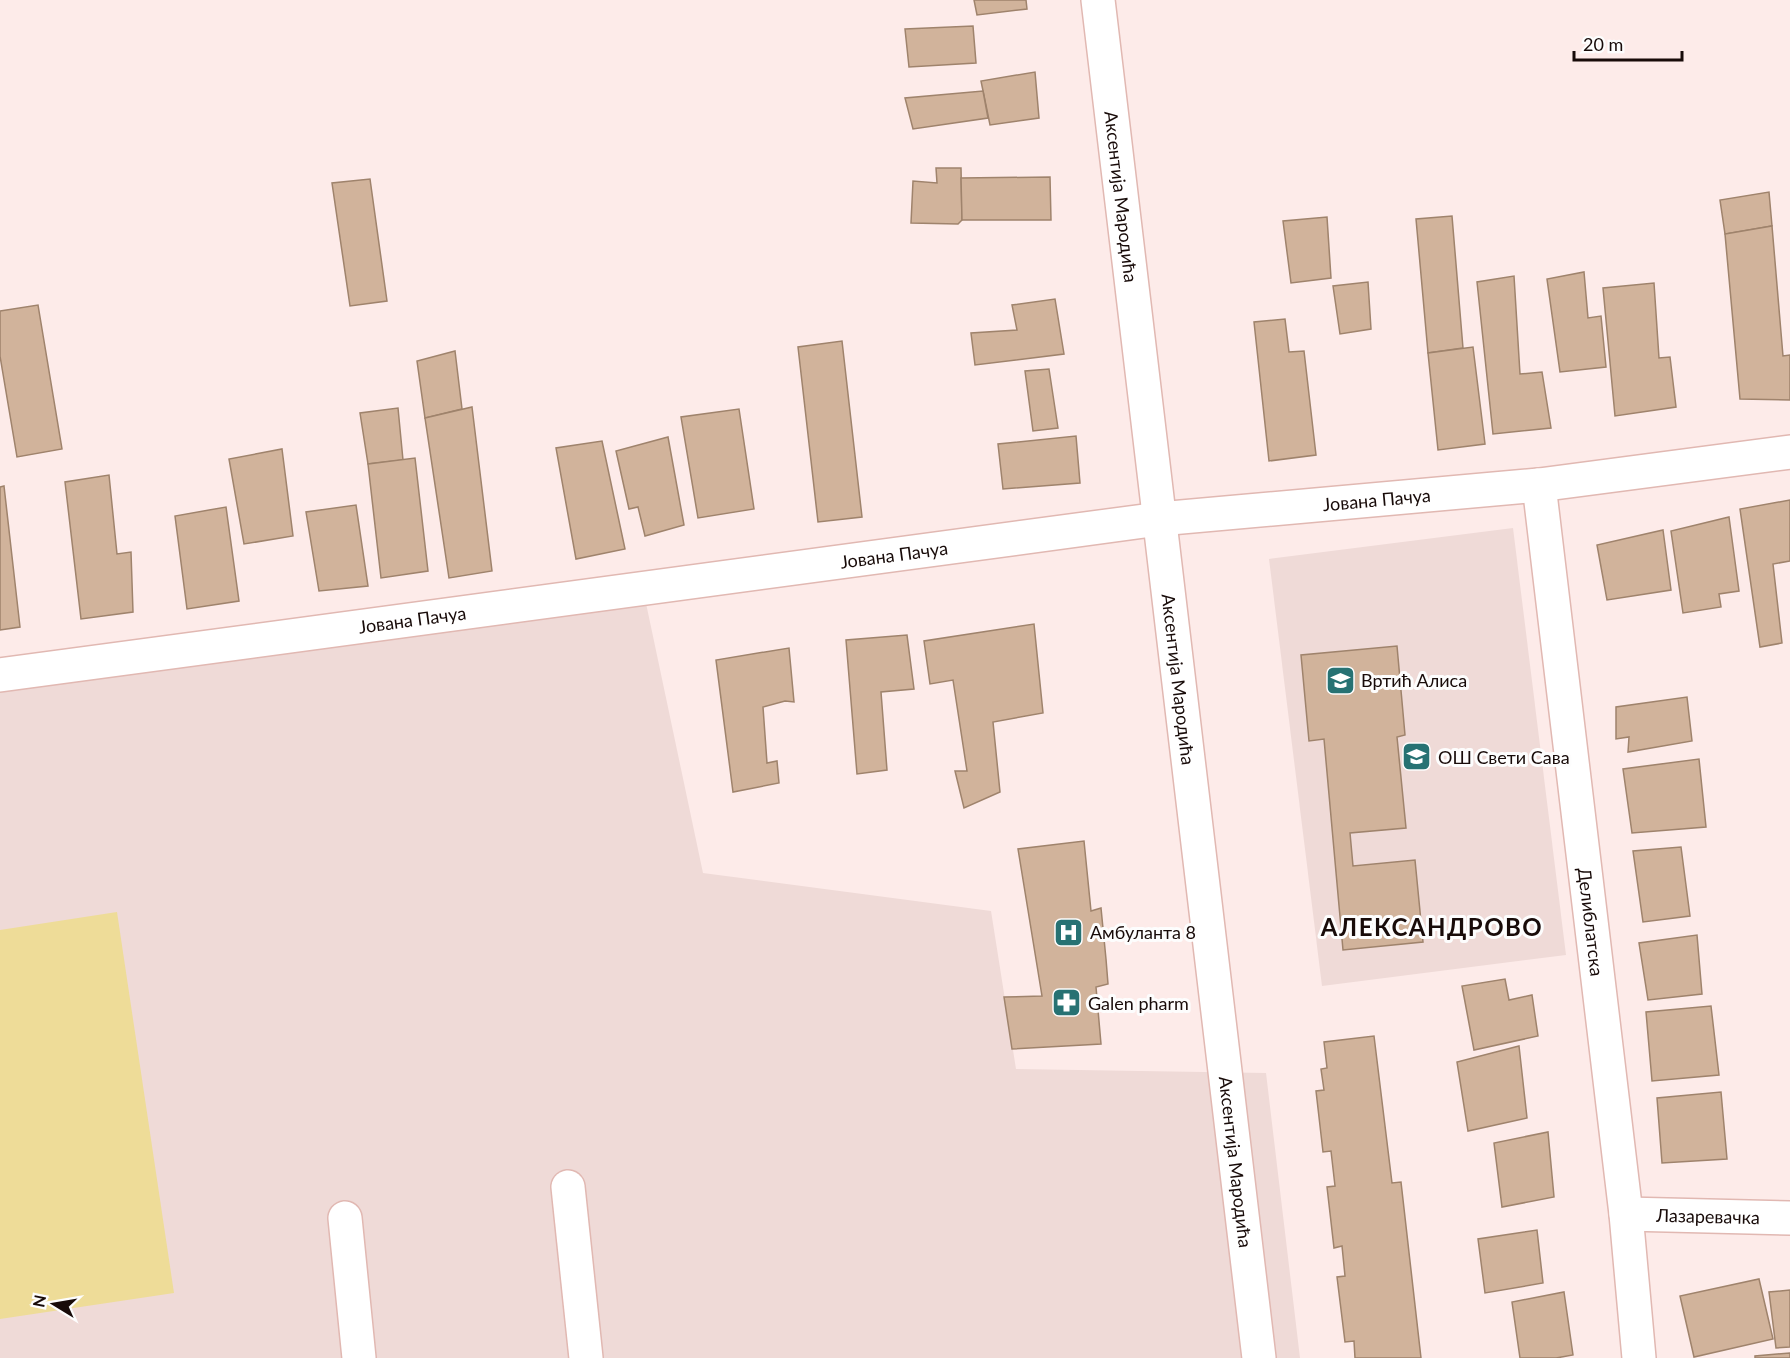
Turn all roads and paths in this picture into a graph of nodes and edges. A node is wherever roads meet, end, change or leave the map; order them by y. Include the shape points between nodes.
1 (1098, 0) edge
2 (1790, 452) edge
3 (1539, 485) junction
4 (1159, 519) junction
5 (0, 675) edge
6 (568, 1187) dead end
7 (1626, 1214) junction
8 (345, 1218) dead end
9 (1790, 1218) edge
10 (359, 1358) edge
11 (586, 1358) edge
12 (1259, 1358) edge
13 (1639, 1358) edge

1 - 4 street, Аксентија Мародића
2 - 3 street, Јована Пачуа
3 - 4 street, Јована Пачуа
3 - 7 street, Делиблатска
4 - 5 street, Јована Пачуа
4 - 12 street, Аксентија Мародића
6 - 11 street
7 - 9 street, Лазаревачка
7 - 13 street, Делиблатска
8 - 10 street

